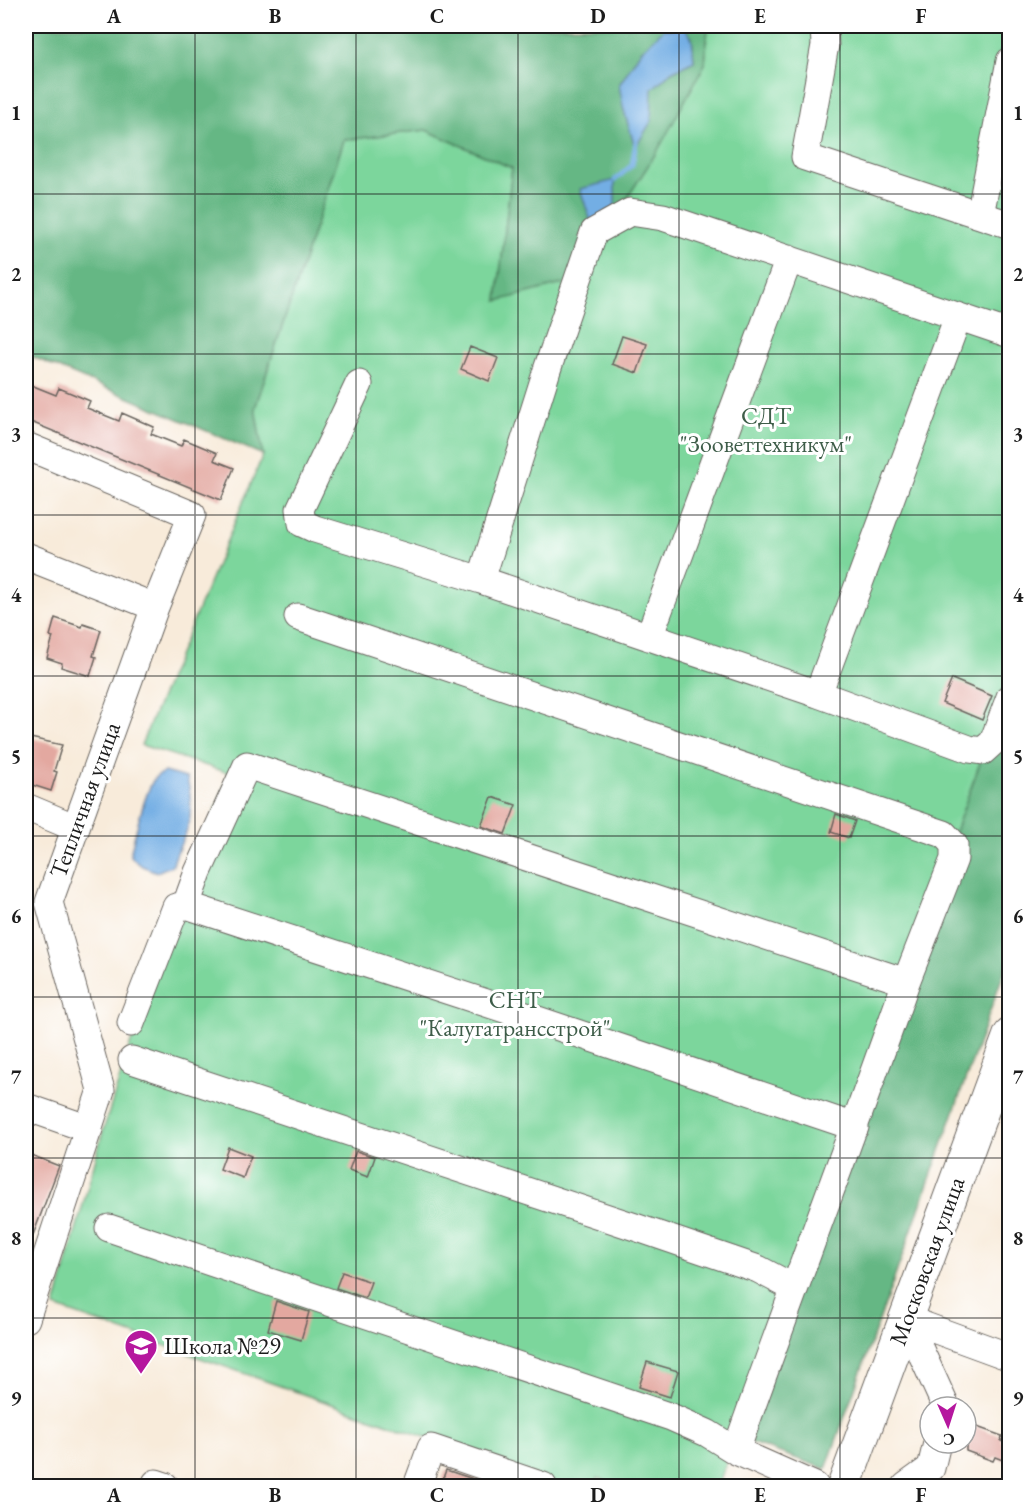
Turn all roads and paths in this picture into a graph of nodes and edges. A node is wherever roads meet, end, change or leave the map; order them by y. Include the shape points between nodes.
1 (824, 26) edge
2 (1010, 61) edge
3 (980, 215) junction
4 (1010, 225) edge
5 (789, 260) junction
6 (958, 317) junction
7 (1010, 334) edge
8 (359, 384) dead end
9 (26, 446) edge
10 (26, 556) edge
11 (481, 580) junction
12 (155, 607) junction
13 (297, 617) dead end
14 (649, 637) junction
15 (818, 694) junction
16 (1010, 698) edge
17 (26, 807) edge
18 (76, 828) junction
19 (186, 905) junction
20 (906, 982) junction
21 (131, 1023) dead end
22 (1010, 1035) edge
23 (132, 1060) dead end
24 (26, 1107) edge
25 (855, 1127) junction
26 (88, 1130) junction
27 (109, 1228) dead end
28 (794, 1288) junction
29 (26, 1319) edge
30 (906, 1319) junction
31 (1010, 1357) edge
32 (941, 1395) edge
33 (736, 1451) junction
34 (934, 1455) edge
35 (417, 1486) edge
36 (543, 1486) edge
37 (815, 1486) edge
38 (844, 1486) edge
39 (906, 1486) edge

1 - 3 street via 825,45 805,157
2 - 3 street
3 - 4 street
5 - 6 street
5 - 11 street via 663,217 630,212 594,232
5 - 14 street
6 - 7 street
6 - 15 street
8 - 11 street via 300,510 302,523
9 - 12 street, Тепличная улица via 192,515
10 - 12 street
11 - 14 street
12 - 18 street, Тепличная улица
13 - 20 street via 944,834 954,844 954,859
14 - 15 street
15 - 16 street via 983,751 993,742
17 - 18 street
18 - 26 street, Тепличная улица via 49,902 101,1090
19 - 20 street via 247,765
19 - 21 street via 176,907
19 - 25 street
20 - 25 street
22 - 30 main road, Московская улица
23 - 28 street via 758,1269
24 - 26 street
25 - 28 street
26 - 29 street, Тепличная улица
27 - 33 street via 671,1417
28 - 33 street
30 - 31 street
30 - 32 street
30 - 38 main road, Московская улица
33 - 37 street
34 - 39 street via 931,1468
35 - 36 street via 431,1448

